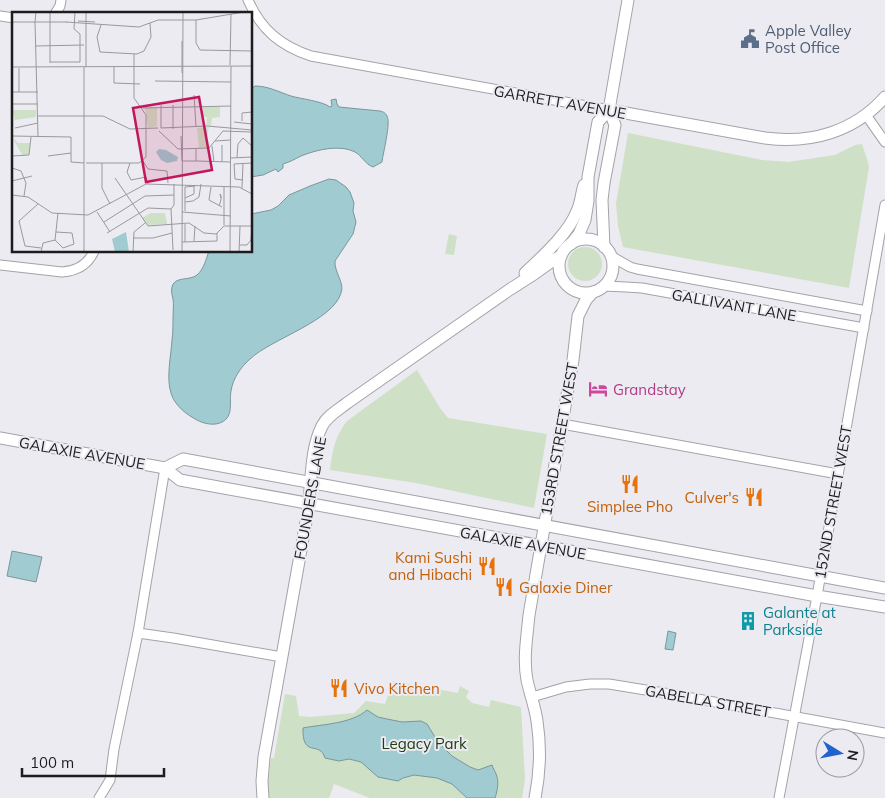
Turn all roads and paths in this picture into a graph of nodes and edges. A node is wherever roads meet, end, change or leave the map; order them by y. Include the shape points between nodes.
1 (61, 0) edge
2 (248, 0) edge
3 (628, 0) edge
4 (248, 11) edge
5 (56, 12) edge
6 (252, 15) edge
7 (885, 97) edge
8 (609, 110) junction
9 (866, 115) junction
10 (885, 142) edge
11 (588, 176) junction
12 (885, 206) edge
13 (570, 245) junction
14 (94, 252) edge
15 (608, 252) junction
16 (561, 256) junction
17 (0, 265) edge
18 (598, 289) junction
19 (509, 290) junction
20 (867, 311) junction
21 (864, 328) junction
22 (562, 424) junction
23 (0, 438) edge
24 (165, 468) junction
25 (838, 474) junction
26 (311, 483) junction
27 (308, 503) junction
28 (544, 526) junction
29 (541, 546) junction
30 (820, 576) junction
31 (885, 588) edge
32 (817, 596) junction
33 (885, 607) edge
34 (138, 633) junction
35 (282, 657) junction
36 (532, 697) junction
37 (794, 716) junction
38 (885, 733) edge
39 (100, 798) edge
40 (263, 798) edge
41 (536, 798) edge
42 (779, 798) edge

1 - 5 street
2 - 4 street, GARRETT AVENUE
3 - 8 street
6 - 8 street, GARRETT AVENUE via 278,40 311,56
7 - 9 street, GARRETT AVENUE
8 - 9 street, GARRETT AVENUE via 790,140 832,133
8 - 11 street via 598,122
8 - 15 street via 615,125 602,200
9 - 10 street
11 - 13 street via 585,220
11 - 19 street, FOUNDERS LANE via 577,212 568,227
12 - 20 street, 152ND STREET WEST
13 - 15 street via 576,241 591,240
13 - 16 street
14 - 17 street via 84,265 71,271
15 - 18 street via 612,272
15 - 20 street, GALLIVANT LANE via 637,269
16 - 18 street via 560,273 569,287 585,293
16 - 19 street, FOUNDERS LANE
18 - 21 street, GALLIVANT LANE via 642,288
18 - 22 street, 153RD STREET WEST via 586,300 578,316
19 - 26 street, FOUNDERS LANE via 331,415 322,425 316,442
20 - 21 street, 152ND STREET WEST
21 - 25 street, 152ND STREET WEST
22 - 25 street
22 - 28 street, 153RD STREET WEST
23 - 24 street, GALAXIE AVENUE
24 - 26 street, GALAXIE AVENUE via 183,459
24 - 27 street, GALAXIE AVENUE via 180,480
24 - 34 street
25 - 30 street, 152ND STREET WEST
26 - 27 street, FOUNDERS LANE
26 - 28 street, GALAXIE AVENUE
27 - 29 street, GALAXIE AVENUE
27 - 35 street, FOUNDERS LANE
28 - 29 street, 153RD STREET WEST
28 - 30 street, GALAXIE AVENUE
29 - 32 street, GALAXIE AVENUE
29 - 36 street, 153RD STREET WEST via 526,647 527,680
30 - 31 street, GALAXIE AVENUE
30 - 32 street, 152ND STREET WEST
32 - 33 street, GALAXIE AVENUE
32 - 37 street, 152ND STREET WEST
34 - 35 street
34 - 39 street via 110,780
35 - 40 street, FOUNDERS LANE via 264,757
36 - 37 street, GABELLA STREET via 566,687 609,684
36 - 41 street, 153RD STREET WEST via 539,745
37 - 38 street, GABELLA STREET
37 - 42 street, 152ND STREET WEST

